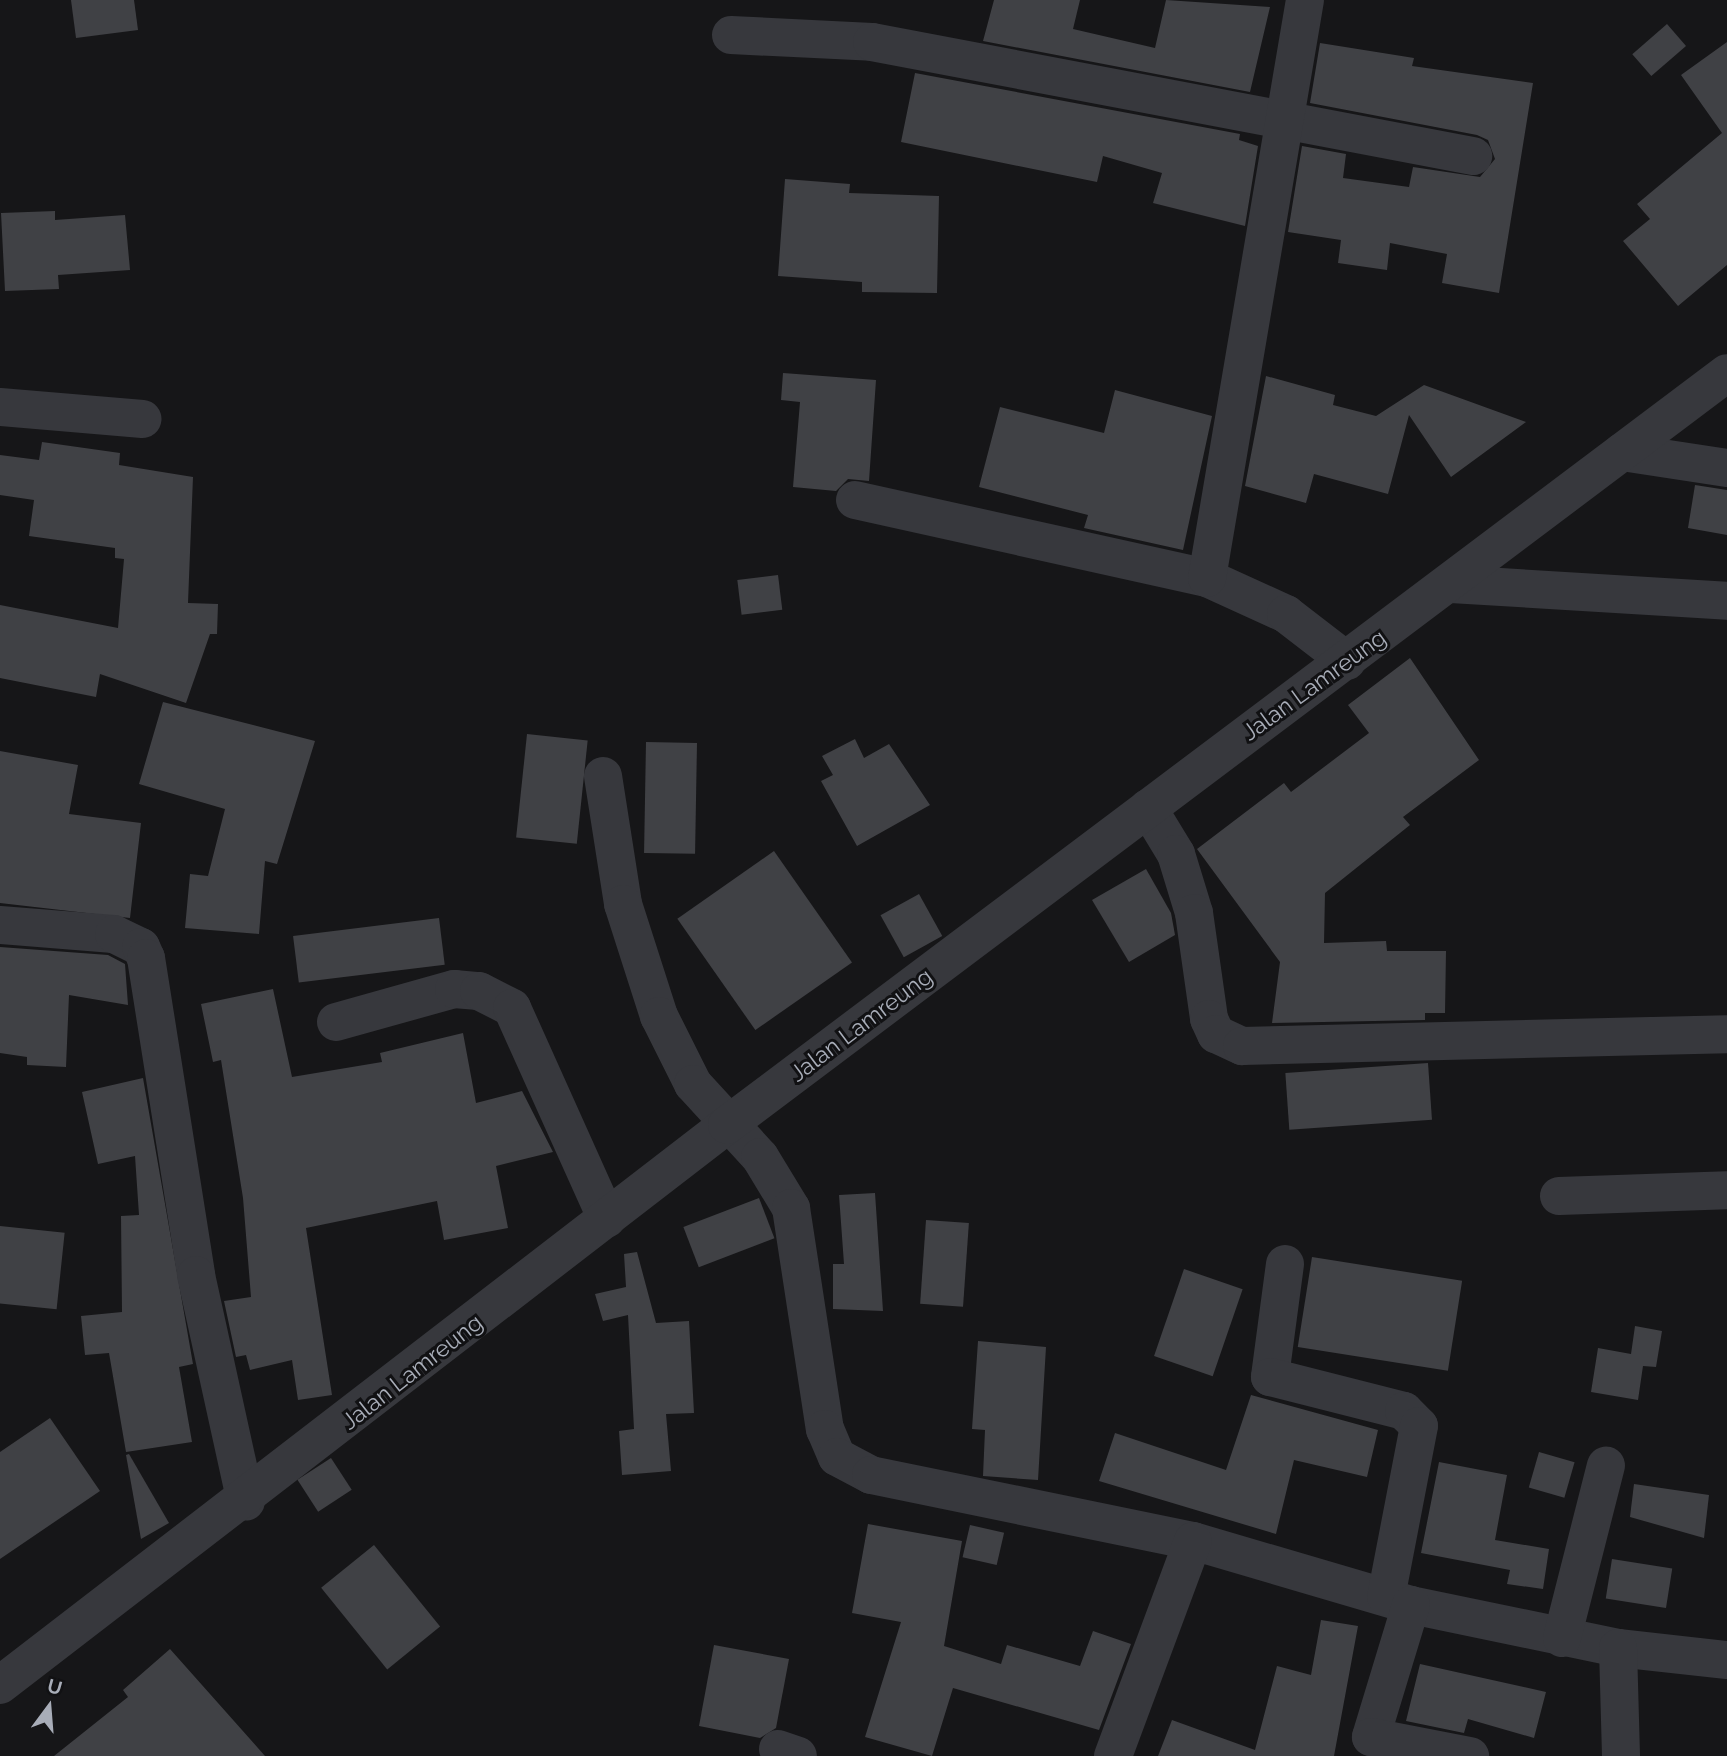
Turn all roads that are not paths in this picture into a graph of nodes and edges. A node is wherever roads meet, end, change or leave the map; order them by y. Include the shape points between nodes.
1 (1305, 0) edge
2 (731, 35) dead end
3 (1284, 125) junction
4 (1473, 156) dead end
5 (1727, 373) edge
6 (0, 407) edge
7 (142, 419) dead end
8 (1622, 453) junction
9 (1727, 468) edge
10 (855, 500) dead end
11 (1207, 578) junction
12 (1451, 584) junction
13 (1727, 601) edge
14 (1347, 661) junction
15 (603, 776) dead end
16 (1148, 808) junction
17 (0, 925) edge
18 (336, 1022) dead end
19 (1727, 1034) edge
20 (727, 1125) junction
21 (1727, 1190) edge
22 (1559, 1196) dead end
23 (607, 1219) junction
24 (1285, 1264) dead end
25 (1606, 1466) dead end
26 (246, 1502) junction
27 (1193, 1541) junction
28 (1399, 1601) junction
29 (1562, 1638) junction
30 (1618, 1648) junction
31 (1727, 1660) edge
32 (0, 1685) edge
33 (1113, 1756) edge
34 (1470, 1756) edge
35 (1621, 1756) edge

1 - 3 street
2 - 3 street via 872,42
3 - 4 street
3 - 11 street
5 - 8 street, Jalan Lamreung
6 - 7 street
8 - 9 street
8 - 12 street, Jalan Lamreung
10 - 11 street
11 - 14 street via 1286,614
12 - 13 street
12 - 14 street, Jalan Lamreung
14 - 16 street, Jalan Lamreung
15 - 20 street via 640,969 693,1084
16 - 19 street via 1176,854 1194,913 1209,1019 1216,1034 1242,1046
16 - 20 street, Jalan Lamreung
17 - 26 street via 114,934 141,947 146,958 195,1275
18 - 23 street via 454,989 479,991 512,1008
20 - 23 street, Jalan Lamreung
20 - 27 street via 775,1177 791,1208 825,1429 837,1457 871,1475
21 - 22 street
23 - 26 street, Jalan Lamreung
24 - 28 street via 1270,1377 1404,1411 1419,1426
25 - 29 street
26 - 32 street, Jalan Lamreung
27 - 28 street
27 - 33 street
28 - 29 street
28 - 34 street via 1371,1737
29 - 30 street
30 - 31 street
30 - 35 street

